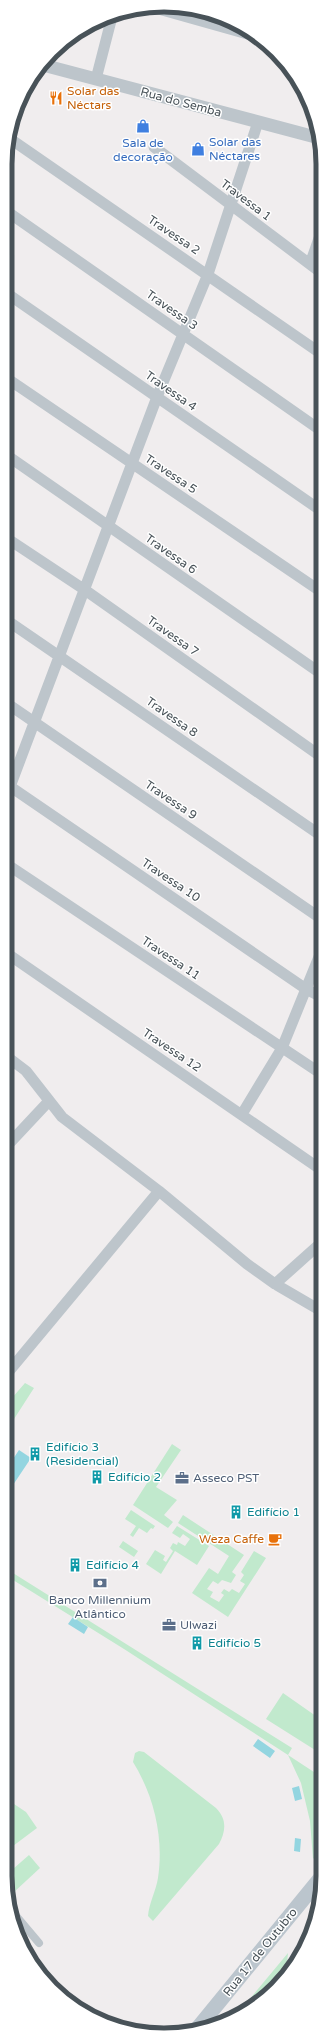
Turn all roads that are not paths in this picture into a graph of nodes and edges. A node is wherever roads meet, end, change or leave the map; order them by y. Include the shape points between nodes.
1 (169, 12) edge
2 (111, 22) edge
3 (239, 32) edge
4 (48, 66) edge
5 (96, 79) junction
6 (258, 122) junction
7 (314, 137) edge
8 (14, 141) edge
9 (154, 147) dead end
10 (232, 205) junction
11 (12, 215) edge
12 (316, 247) edge
13 (310, 264) junction
14 (316, 269) edge
15 (208, 274) junction
16 (12, 297) edge
17 (184, 334) junction
18 (316, 350) edge
19 (12, 382) edge
20 (157, 397) junction
21 (316, 427) edge
22 (12, 459) edge
23 (132, 463) junction
24 (316, 507) edge
25 (109, 527) junction
26 (12, 542) edge
27 (316, 589) edge
28 (86, 590) junction
29 (12, 624) edge
30 (59, 655) junction
31 (316, 670) edge
32 (12, 707) edge
33 (34, 722) junction
34 (316, 753) edge
35 (12, 775) edge
36 (12, 788) edge
37 (316, 832) edge
38 (12, 868) edge
39 (316, 915) edge
40 (12, 957) edge
41 (316, 964) edge
42 (306, 989) junction
43 (316, 994) edge
44 (282, 1048) junction
45 (12, 1060) edge
46 (316, 1070) edge
47 (48, 1101) junction
48 (242, 1114) junction
49 (12, 1140) edge
50 (316, 1166) edge
51 (159, 1191) junction
52 (316, 1247) edge
53 (275, 1284) junction
54 (316, 1308) edge
55 (12, 1368) edge
56 (316, 1884) edge
57 (18, 1917) edge
58 (40, 1942) dead end
59 (202, 2023) edge

1 - 3 street
2 - 5 street
4 - 5 street, Rua do Semba
5 - 6 street, Rua do Semba
6 - 7 street, Rua do Semba
6 - 10 street
8 - 15 street, Travessa 2
9 - 10 street, Travessa 1
10 - 13 street, Travessa 1
10 - 15 street
11 - 17 street, Travessa 3
12 - 13 street
13 - 14 street, Travessa 1
15 - 17 street
15 - 18 street, Travessa 2
16 - 20 street, Travessa 4
17 - 20 street
17 - 21 street, Travessa 3
19 - 23 street, Travessa 5
20 - 23 street
20 - 24 street, Travessa 4
22 - 25 street, Travessa 6
23 - 25 street
23 - 27 street, Travessa 5
25 - 28 street
25 - 31 street, Travessa 6
26 - 28 street, Travessa 7
28 - 30 street
28 - 34 street, Travessa 7
29 - 30 street, Travessa 8
30 - 33 street
30 - 37 street, Travessa 8
32 - 33 street, Travessa 9
33 - 35 street
33 - 39 street, Travessa 9
36 - 42 street, Travessa 10
38 - 44 street, Travessa 11
40 - 48 street, Travessa 12
41 - 42 street
42 - 43 street, Travessa 10
42 - 44 street
44 - 46 street, Travessa 11
44 - 48 street
45 - 47 street via 26,1071
47 - 49 street
47 - 51 street via 62,1117
48 - 50 street, Travessa 12
51 - 53 street
51 - 55 street
52 - 53 street
53 - 54 street
56 - 59 main road, Rua 17 de Outubro
57 - 58 street

